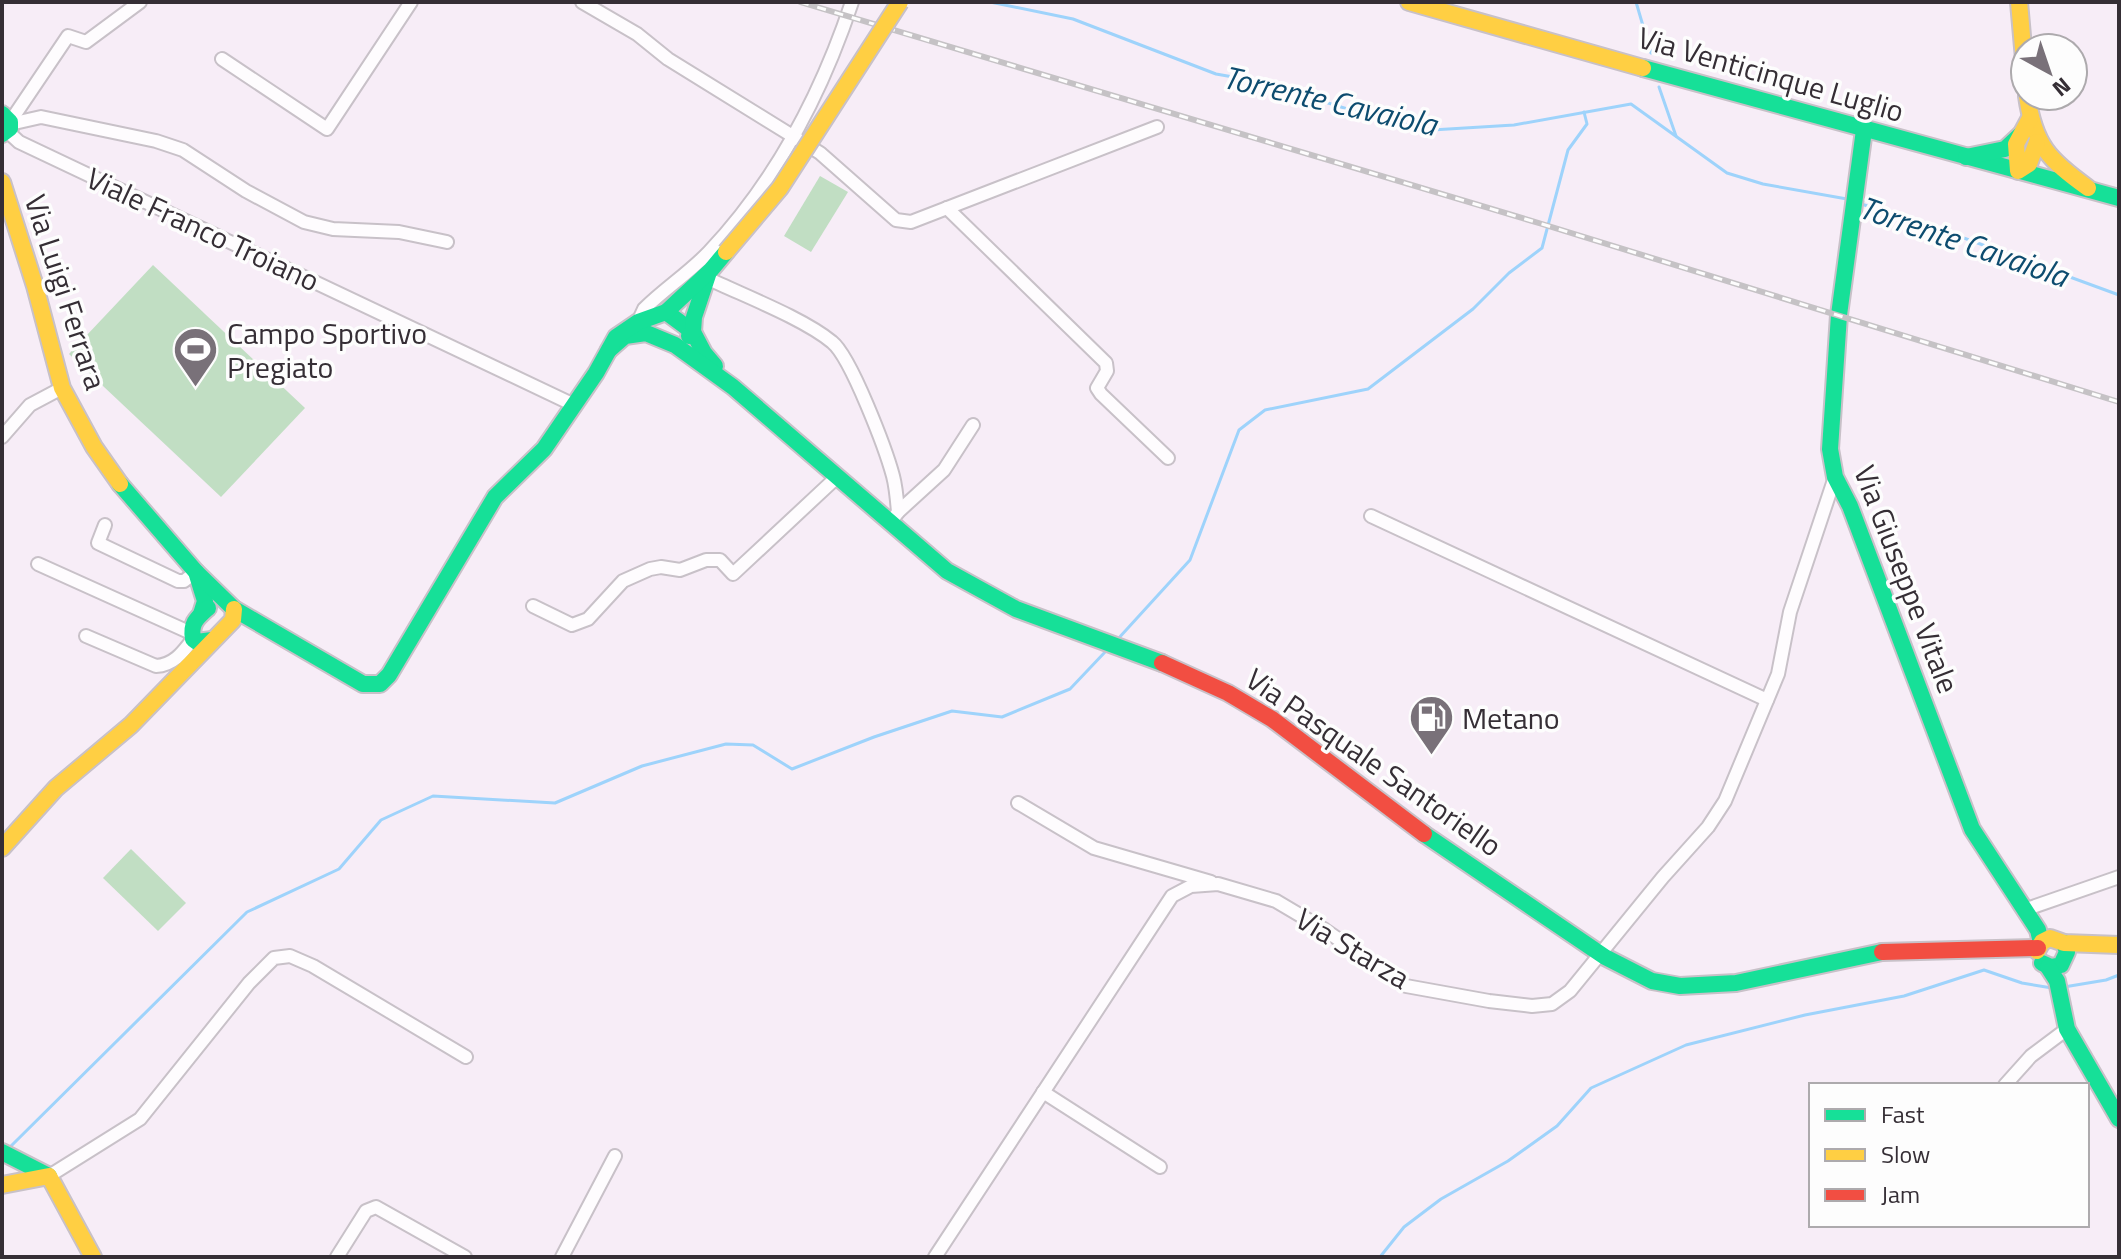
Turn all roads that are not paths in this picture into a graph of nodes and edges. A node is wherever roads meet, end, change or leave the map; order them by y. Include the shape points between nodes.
1 (140, 2) edge
2 (411, 2) edge
3 (582, 2) edge
4 (852, 2) edge
5 (900, 2) edge
6 (1409, 2) edge
7 (2019, 2) edge
8 (2022, 32) edge
9 (222, 59) dead end
10 (2029, 112) edge
11 (2030, 118) junction
12 (1157, 127) dead end
13 (5, 129) edge
14 (1864, 130) junction
15 (2020, 135) junction
16 (795, 136) junction
17 (2037, 142) junction
18 (1966, 157) junction
19 (2018, 171) junction
20 (2, 182) edge
21 (2093, 191) junction
22 (2119, 198) edge
23 (947, 208) junction
24 (447, 242) dead end
25 (709, 274) junction
26 (658, 295) junction
27 (666, 312) junction
28 (642, 328) junction
29 (693, 332) junction
30 (675, 345) junction
31 (733, 387) junction
32 (62, 388) junction
33 (574, 405) junction
34 (973, 425) dead end
35 (2, 437) edge
36 (1168, 458) dead end
37 (837, 477) junction
38 (1835, 477) junction
39 (1371, 516) dead end
40 (894, 517) junction
41 (105, 525) dead end
42 (38, 564) dead end
43 (196, 572) junction
44 (229, 605) junction
45 (533, 606) dead end
46 (226, 628) junction
47 (264, 628) junction
48 (196, 634) junction
49 (86, 636) dead end
50 (1767, 700) junction
51 (1018, 803) dead end
52 (2, 848) edge
53 (2119, 877) edge
54 (1218, 884) junction
55 (2119, 945) edge
56 (2046, 947) junction
57 (1995, 949) junction
58 (1602, 953) junction
59 (2067, 1029) junction
60 (466, 1057) dead end
61 (2007, 1083) edge
62 (1043, 1092) junction
63 (2119, 1119) edge
64 (2, 1152) edge
65 (615, 1156) dead end
66 (1160, 1167) dead end
67 (43, 1178) junction
68 (2, 1185) edge
69 (93, 1257) edge
70 (337, 1257) edge
71 (465, 1257) edge
72 (562, 1257) edge
73 (935, 1257) edge

1 - 13 street via 86,42 68,36
2 - 9 street via 327,129
3 - 16 street
4 - 16 street
5 - 25 street, bridge via 780,188
6 - 14 street, Via Venticinque Luglio
7 - 8 street
10 - 11 street
11 - 15 street
11 - 17 street
12 - 23 street
13 - 24 street via 41,117 156,141 183,150 304,222
13 - 33 street, Viale Franco Troiano via 19,142
14 - 18 street, Via Venticinque Luglio
14 - 38 street, Via Giuseppe Vitale via 1834,374 1830,449
15 - 18 street via 2005,149
15 - 19 street
16 - 23 street via 896,220 911,222
16 - 26 street via 759,192 707,254
17 - 19 street via 2029,164
17 - 21 street via 2055,165
18 - 19 street, Via Venticinque Luglio
19 - 21 street, Via Venticinque Luglio
20 - 32 street, Via Luigi Ferrara
21 - 22 street, Via Venticinque Luglio
23 - 36 street via 1106,363 1097,388
25 - 27 street
25 - 29 street
25 - 40 street via 839,350 893,476
26 - 27 street
26 - 28 street via 644,309
27 - 28 street
27 - 29 street
27 - 30 street
28 - 30 street
28 - 33 street via 609,350
29 - 30 street
29 - 31 street
30 - 31 street
31 - 37 street, Via Pasquale Santoriello
32 - 35 street via 30,405
32 - 43 street, Via Luigi Ferrara via 127,494
33 - 47 street via 544,449 495,497 380,684 363,684
34 - 40 street via 944,470
37 - 40 street, Via Pasquale Santoriello
37 - 45 street via 733,574 720,560 680,570 650,569 623,581 588,619 572,625
38 - 50 street, Via Starza
38 - 56 street, Via Giuseppe Vitale via 1972,829
39 - 50 street
40 - 58 street, Via Pasquale Santoriello via 947,571 975,590 1044,623 1183,671 1230,693
41 - 43 street via 98,543 178,581
42 - 48 street
43 - 44 street
43 - 48 street via 205,601
44 - 46 street via 233,620
44 - 47 street
44 - 48 street via 214,602
46 - 47 street
46 - 48 street
48 - 49 street via 165,666
48 - 52 street via 131,725 56,788
50 - 58 street, Via Starza via 1725,801
51 - 54 street via 1094,848
53 - 56 street
54 - 58 street, Via Starza via 1276,901 1406,986 1489,1001 1552,1004
54 - 62 street, Via Starza via 1191,886 1172,896
55 - 56 street, Via Pasquale Santoriello
56 - 57 street, Via Pasquale Santoriello
56 - 57 street via 2028,927 2021,939
56 - 59 street, Via Giuseppe Vitale
57 - 58 street, Via Pasquale Santoriello via 1877,952 1702,988 1648,980
59 - 61 street
59 - 63 street, Via Giuseppe Vitale
60 - 67 street via 313,966 290,956 274,958 140,1119
62 - 66 street
62 - 73 street, Via Starza
64 - 67 street
65 - 72 street
67 - 68 street
67 - 69 street
70 - 71 street via 366,1211 376,1207

